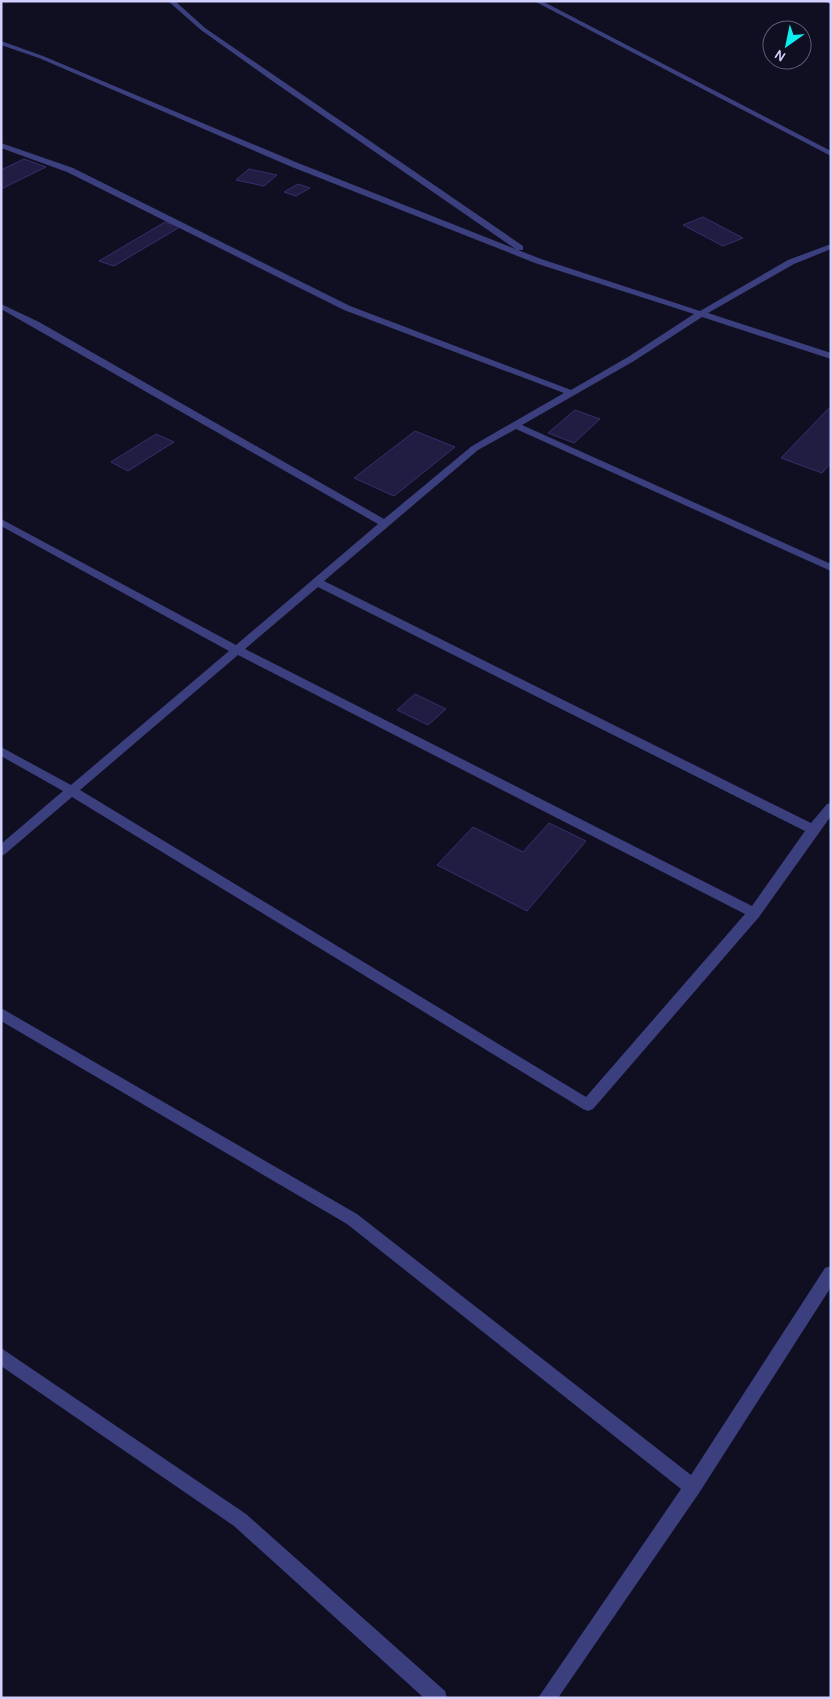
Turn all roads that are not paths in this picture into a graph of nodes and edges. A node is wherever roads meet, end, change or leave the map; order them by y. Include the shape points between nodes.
1 (171, 1) edge
2 (537, 1) edge
3 (1, 43) edge
4 (1, 145) edge
5 (831, 154) edge
6 (831, 246) edge
7 (538, 261) junction
8 (1, 306) edge
9 (700, 314) junction
10 (831, 356) edge
11 (571, 393) junction
12 (515, 425) junction
13 (1, 522) edge
14 (385, 524) junction
15 (831, 568) edge
16 (317, 582) junction
17 (237, 650) junction
18 (1, 751) edge
19 (72, 790) junction
20 (831, 807) edge
21 (813, 829) junction
22 (1, 851) edge
23 (754, 914) junction
24 (1, 1014) edge
25 (831, 1273) edge
26 (1, 1356) edge
27 (693, 1488) junction
28 (438, 1698) edge
29 (547, 1698) edge

1 - 7 street via 203,29 273,79
2 - 5 street
3 - 7 street
4 - 11 street via 70,170 347,308
6 - 9 street via 791,262
7 - 9 street
8 - 14 street
9 - 10 street
9 - 11 street
11 - 12 street
12 - 14 street via 475,448
12 - 15 street
13 - 17 street
14 - 16 street
16 - 17 street
16 - 21 street
17 - 19 street
17 - 23 street
18 - 19 street
19 - 22 street
19 - 23 street via 588,1105
20 - 21 street
21 - 23 street
24 - 27 street via 352,1219
25 - 27 street
26 - 28 street via 240,1520
27 - 29 street

